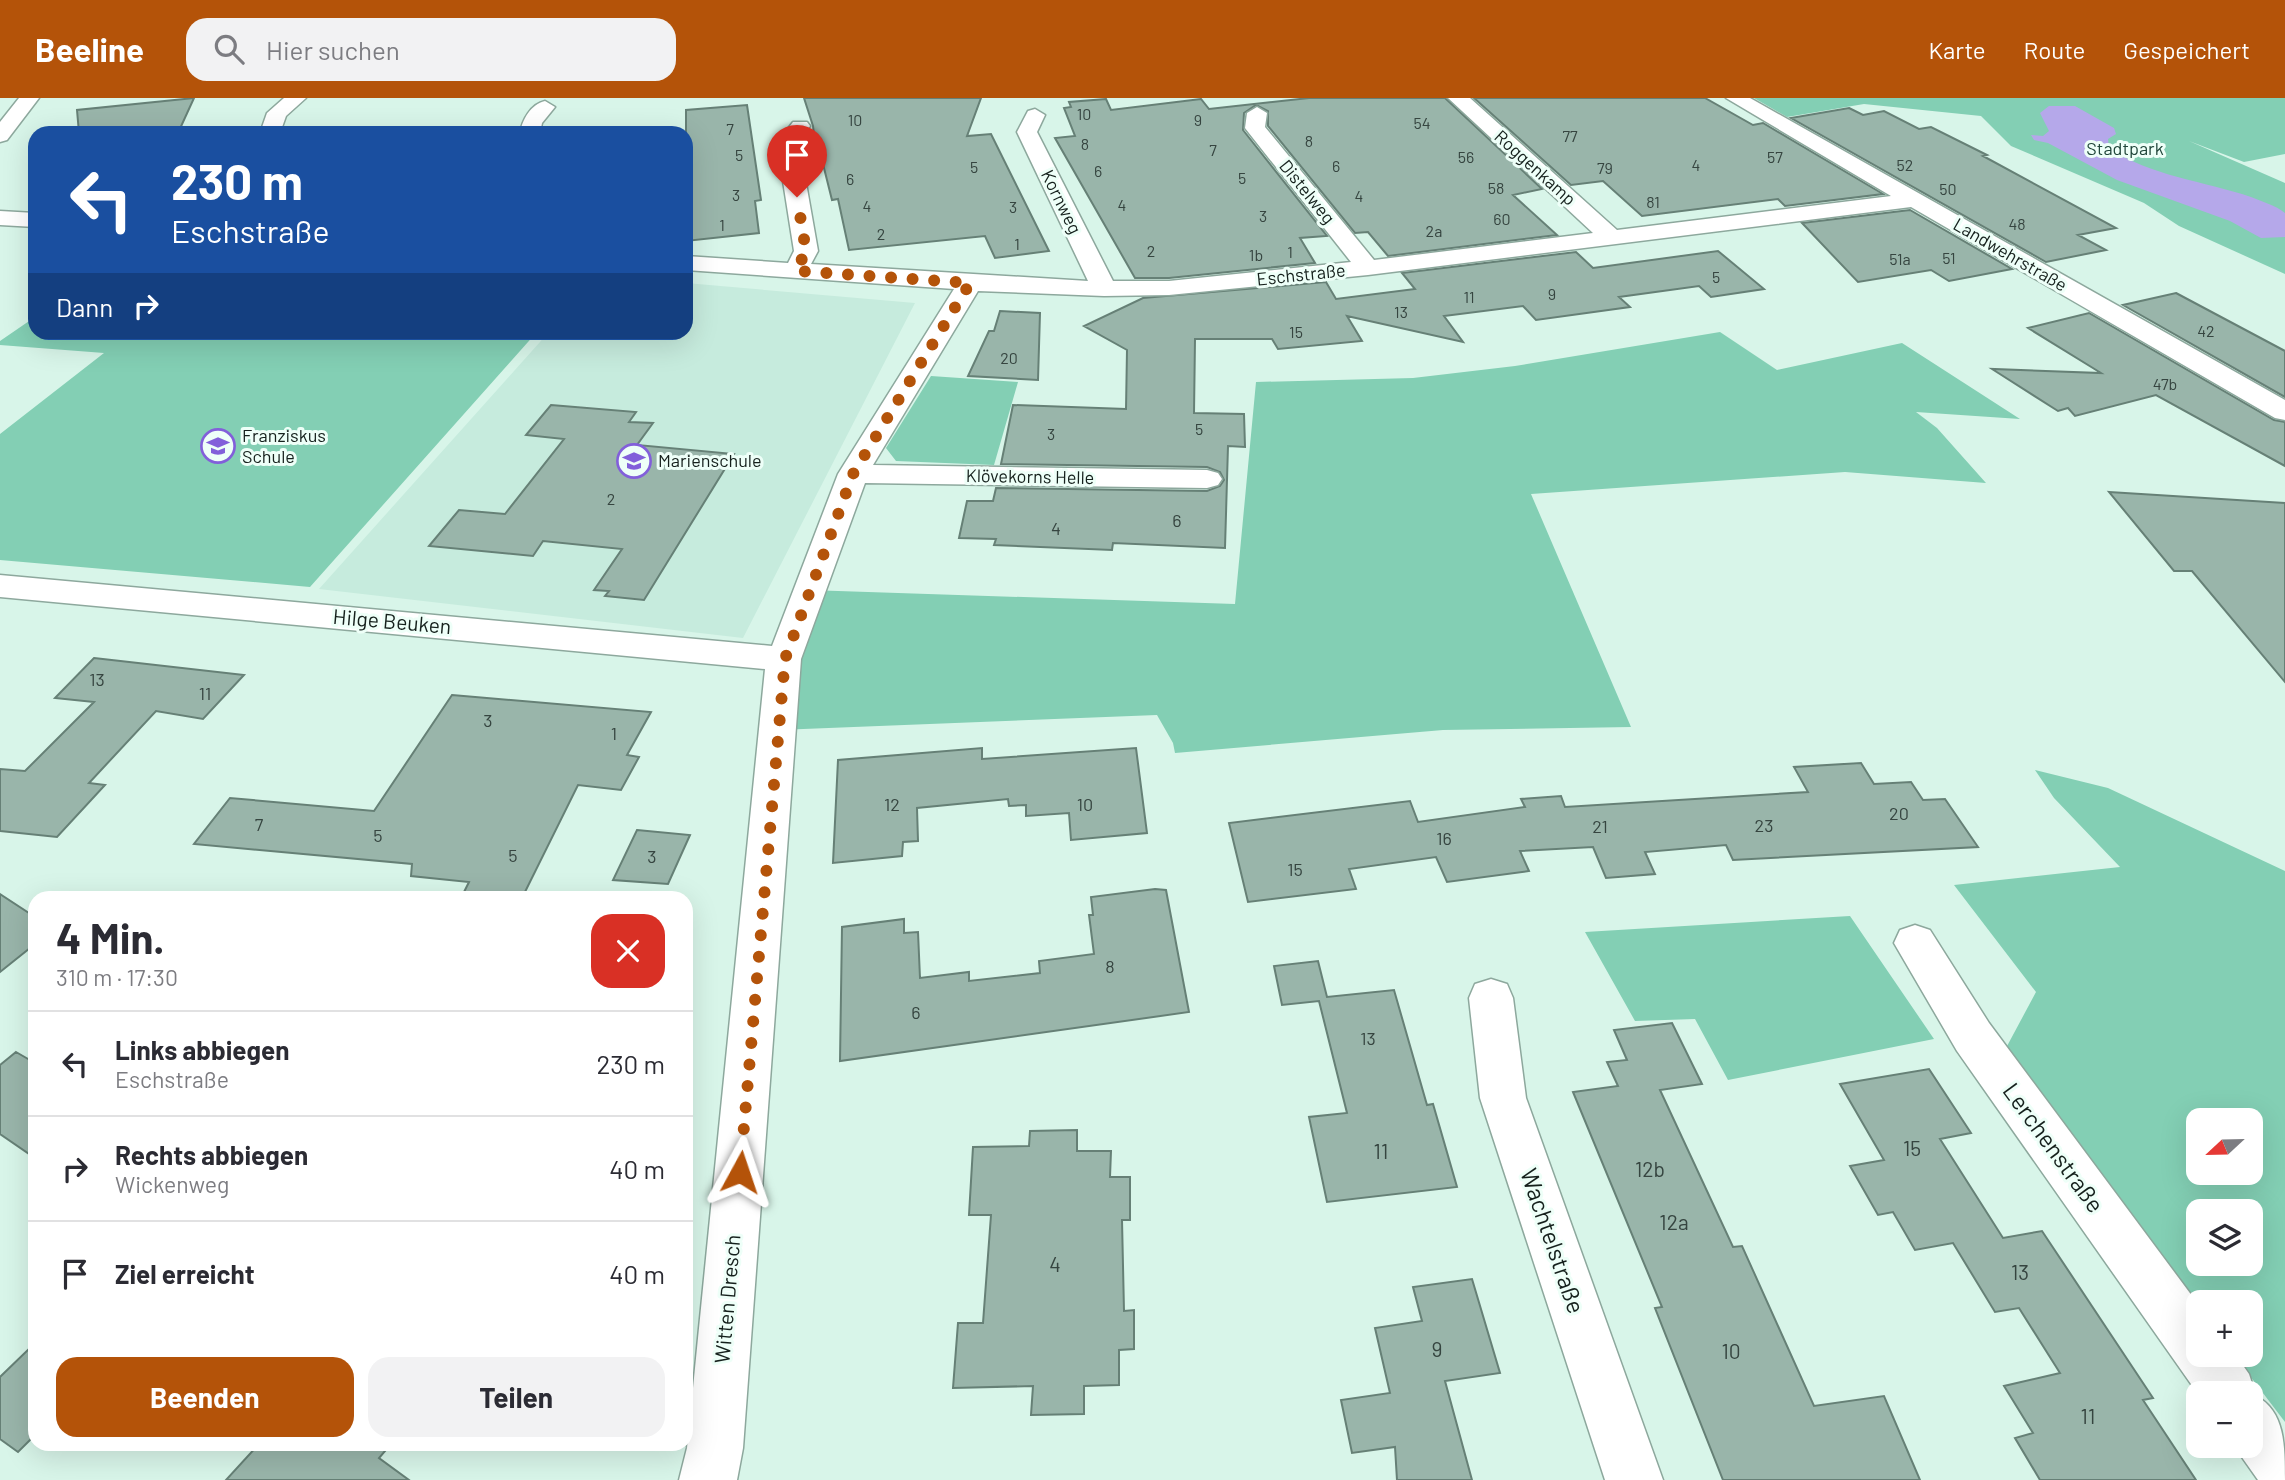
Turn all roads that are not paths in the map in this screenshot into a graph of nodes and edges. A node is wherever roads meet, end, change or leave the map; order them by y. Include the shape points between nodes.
1 (29, 98) edge
2 (296, 98) edge
3 (1458, 98) edge
4 (1736, 98) edge
5 (545, 107) dead end
6 (1257, 113) dead end
7 (1035, 115) dead end
8 (272, 126) edge
9 (531, 126) edge
10 (800, 126) dead end
11 (0, 136) edge
12 (1914, 200) junction
13 (0, 218) edge
14 (28, 220) edge
15 (1612, 238) junction
16 (693, 264) edge
17 (1368, 268) junction
18 (796, 271) junction
19 (970, 283) junction
20 (1104, 289) junction
21 (2285, 412) edge
22 (853, 474) junction
23 (1207, 479) dead end
24 (0, 586) edge
25 (785, 659) junction
26 (1915, 943) dead end
27 (1491, 998) dead end
28 (2186, 1331) edge
29 (2263, 1439) edge
30 (2285, 1469) edge
31 (708, 1480) edge
32 (1634, 1480) edge

1 - 11 street
2 - 8 street via 277,113
3 - 15 street, Roggenkamp
4 - 12 street, Landwehrstraße
5 - 9 street
6 - 17 street, Distelweg via 1255,128
7 - 20 street, Kornweg via 1027,132
10 - 18 street via 788,143 806,251
12 - 15 street, Eschstraße
12 - 21 street, Landwehrstraße
13 - 14 street
15 - 17 street, Eschstraße
16 - 18 street, Eschstraße
17 - 20 street, Eschstraße via 1169,288
18 - 19 street, Eschstraße
19 - 20 street, Eschstraße
19 - 22 street, Witten Dresch
22 - 23 street, Klövekorns Helle
22 - 25 street, Witten Dresch
24 - 25 street, Hilge Beuken
25 - 31 street, Witten Dresch via 715,1448
26 - 28 street, Lerchenstraße via 1973,1037
27 - 32 street, Wachtelstraße via 1503,1098
29 - 30 street

